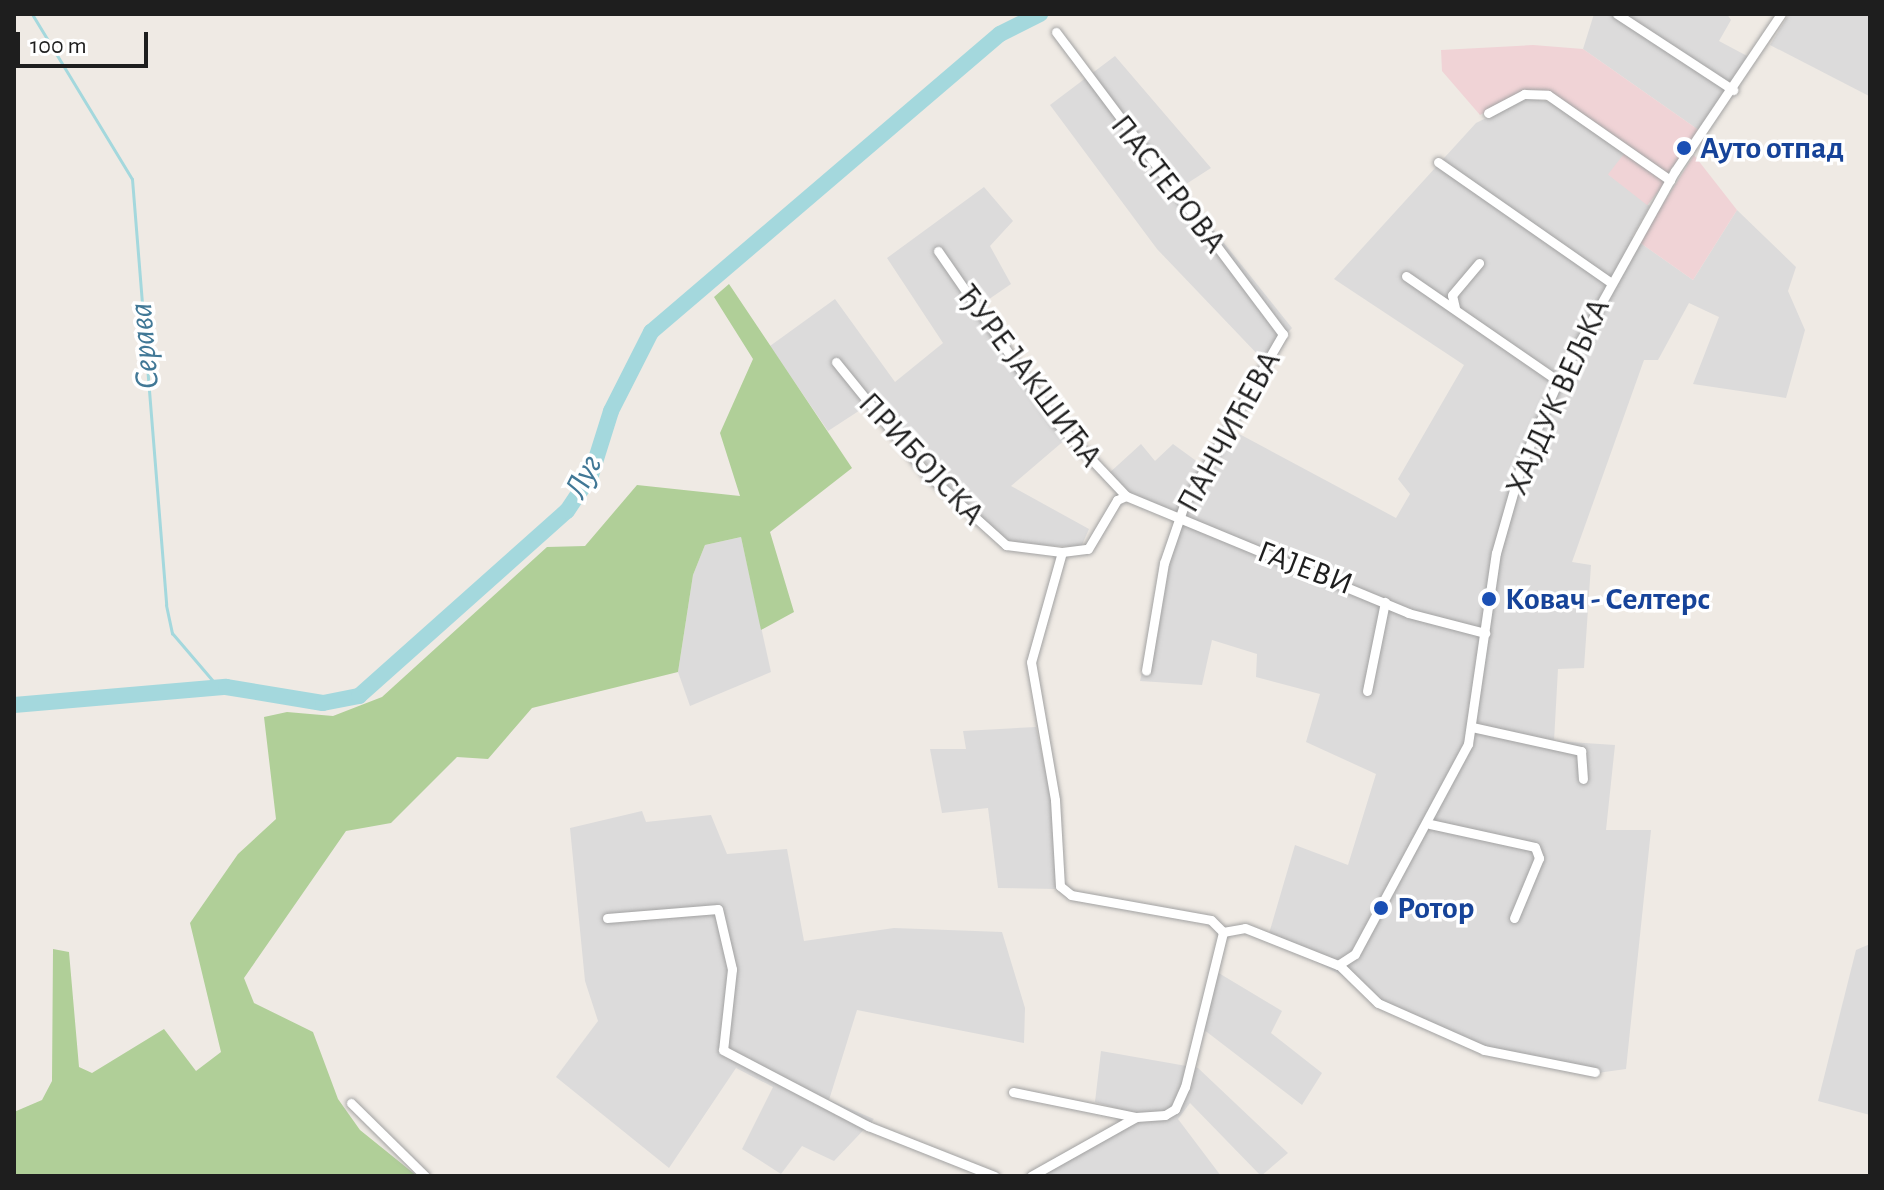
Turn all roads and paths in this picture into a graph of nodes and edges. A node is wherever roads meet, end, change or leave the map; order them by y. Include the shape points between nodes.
1 (1617, 14) edge
2 (1781, 14) edge
3 (1056, 32) dead end
4 (1733, 90) junction
5 (1488, 113) dead end
6 (1438, 162) dead end
7 (1670, 180) junction
8 (938, 251) dead end
9 (1479, 263) dead end
10 (1406, 276) dead end
11 (1610, 282) junction
12 (1455, 308) junction
13 (1283, 334) joint
14 (836, 362) dead end
15 (1558, 381) junction
16 (1126, 496) junction
17 (1180, 519) junction
18 (1062, 552) junction
19 (1385, 602) junction
20 (1485, 633) junction
21 (1146, 671) dead end
22 (1367, 691) dead end
23 (1472, 727) junction
24 (1583, 779) dead end
25 (1430, 824) junction
26 (607, 918) dead end
27 (1514, 918) dead end
28 (1223, 932) junction
29 (1339, 965) junction
30 (1595, 1072) dead end
31 (1013, 1092) dead end
32 (351, 1103) dead end
33 (1136, 1117) junction
34 (425, 1176) edge
35 (994, 1176) edge
36 (1031, 1176) edge

1 - 4 street
2 - 4 street, ХАЈДУК ВЕЉКА
3 - 13 street, ПАСТЕРОВА
4 - 7 street, ХАЈДУК ВЕЉКА
5 - 7 street via 1524,94 1548,95
6 - 11 street
7 - 11 street, ХАЈДУК ВЕЉКА
8 - 16 street, ЂУРЕ ЈАКШИЋА via 1057,423
9 - 12 street via 1452,295
10 - 12 street
11 - 15 street, ХАЈДУК ВЕЉКА
12 - 15 street
13 - 17 street, ПАНЧИЋЕВА via 1206,460
14 - 18 street, ПРИБОЈСКА via 902,447 971,518 1011,547
15 - 20 street, ХАЈДУК ВЕЉКА via 1521,465 1496,553
16 - 17 street, ГАЈЕВИ
16 - 18 street, ПРИБОЈСКА via 1114,505 1095,544
17 - 19 street, ГАЈЕВИ
17 - 21 street, ПАНЧИЋЕВА via 1164,563
18 - 28 street via 1031,662 1055,800 1060,886 1071,895 1211,920
19 - 20 street, ГАЈЕВИ
19 - 22 street
20 - 23 street, ХАЈДУК ВЕЉКА
23 - 24 street via 1581,751
23 - 25 street, ХАЈДУК ВЕЉКА
25 - 27 street via 1535,847 1539,858
25 - 29 street, ХАЈДУК ВЕЉКА via 1355,954
26 - 35 street via 718,909 732,969 723,1050 868,1126
28 - 29 street via 1245,928
28 - 33 street via 1180,1100 1165,1115
29 - 30 street via 1378,1003 1484,1050
31 - 33 street
32 - 34 street
33 - 36 street

